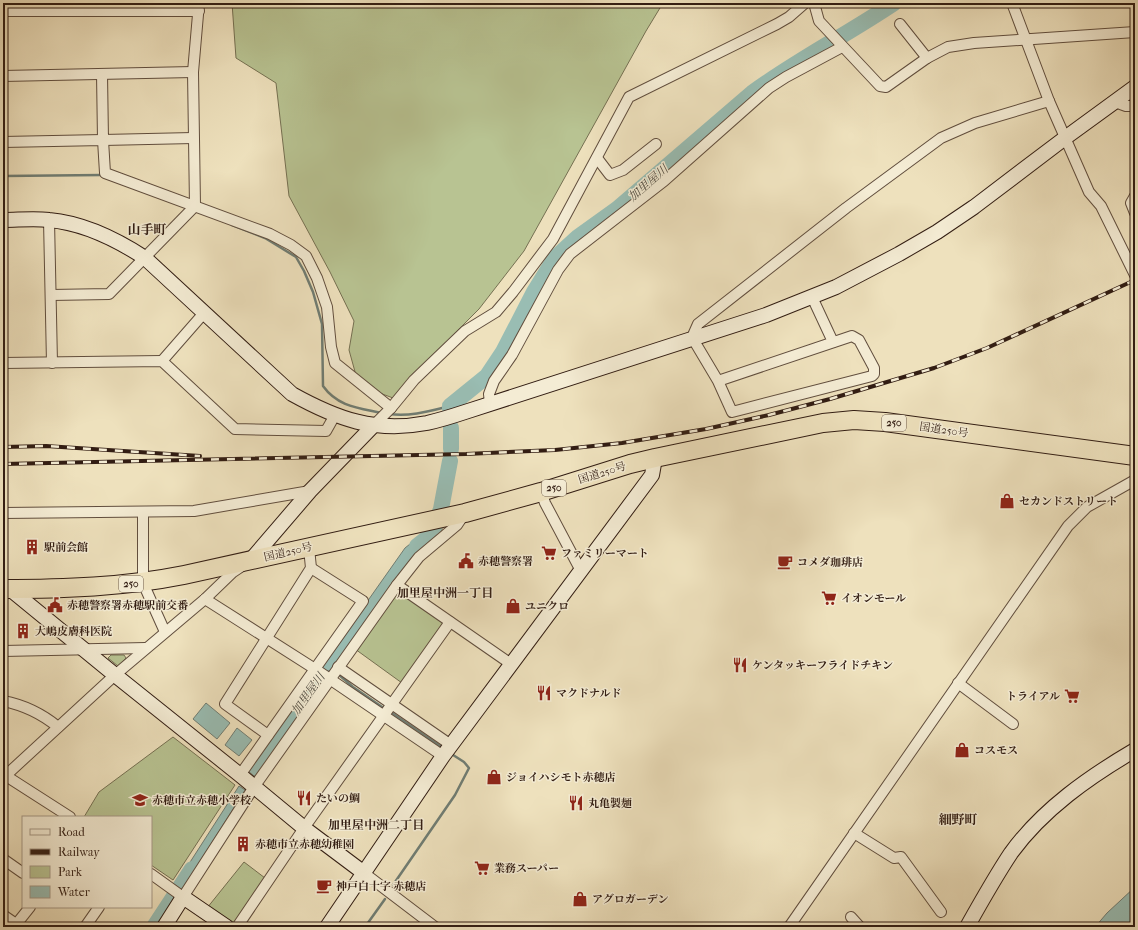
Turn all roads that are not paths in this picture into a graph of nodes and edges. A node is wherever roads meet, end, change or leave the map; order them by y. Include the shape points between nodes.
1 (805, 3) edge
2 (814, 3) edge
3 (1012, 3) edge
4 (199, 7) edge
5 (3, 11) edge
6 (900, 24) dead end
7 (1135, 32) edge
8 (1026, 40) junction
9 (841, 45) junction
10 (927, 58) junction
11 (193, 72) junction
12 (102, 74) junction
13 (3, 76) edge
14 (1135, 87) edge
15 (1049, 101) junction
16 (1115, 102) junction
17 (1135, 106) edge
18 (193, 138) junction
19 (1065, 138) junction
20 (102, 140) junction
21 (3, 142) edge
22 (656, 144) dead end
23 (597, 158) junction
24 (1135, 196) edge
25 (195, 206) junction
26 (1135, 213) edge
27 (3, 220) edge
28 (49, 220) junction
29 (145, 258) junction
30 (1134, 272) edge
31 (51, 295) junction
32 (812, 297) junction
33 (204, 313) junction
34 (693, 339) junction
35 (832, 342) junction
36 (162, 361) junction
37 (3, 363) edge
38 (52, 363) junction
39 (718, 381) junction
40 (490, 404) junction
41 (391, 408) junction
42 (335, 415) junction
43 (374, 426) junction
44 (1135, 456) edge
45 (655, 458) junction
46 (1135, 480) edge
47 (310, 491) junction
48 (541, 492) junction
49 (143, 512) junction
50 (3, 513) edge
51 (459, 514) junction
52 (309, 548) junction
53 (250, 561) junction
54 (312, 568) junction
55 (581, 571) junction
56 (143, 583) junction
57 (397, 585) junction
58 (7, 588) edge
59 (205, 599) junction
60 (450, 622) junction
61 (165, 632) junction
62 (267, 638) junction
63 (146, 648) junction
64 (82, 649) junction
65 (3, 651) edge
66 (511, 664) junction
67 (316, 670) junction
68 (333, 674) junction
69 (115, 675) junction
70 (958, 684) junction
71 (3, 701) edge
72 (390, 704) junction
73 (383, 715) junction
74 (1014, 724) dead end
75 (58, 727) junction
76 (268, 735) junction
77 (448, 750) junction
78 (1135, 750) edge
79 (4, 775) edge
80 (247, 781) junction
81 (68, 816) edge
82 (304, 828) junction
83 (854, 833) junction
84 (3, 859) edge
85 (22, 872) edge
86 (364, 873) junction
87 (152, 875) edge
88 (178, 893) junction
89 (29, 908) edge
90 (98, 908) edge
91 (941, 912) dead end
92 (3, 915) edge
93 (851, 917) dead end
94 (429, 925) edge
95 (795, 925) edge
96 (15, 926) edge
97 (85, 927) edge
98 (164, 927) edge
99 (227, 927) edge
100 (237, 927) edge
101 (327, 927) edge
102 (860, 927) edge
103 (967, 927) edge

1 - 23 street via 777,24 629,97
2 - 9 street via 819,22
3 - 8 street
4 - 5 street
4 - 11 street
6 - 10 street
7 - 8 street
8 - 10 street via 948,47
8 - 15 street
9 - 10 street via 880,86 886,87
9 - 40 street via 769,88 664,180 570,254 558,270 512,355 494,381 488,394
11 - 12 street
11 - 18 street
12 - 13 street
12 - 20 street
14 - 16 street
15 - 19 street
15 - 34 street via 975,123 941,138 846,208 698,324
16 - 17 street
16 - 19 street
18 - 20 street
18 - 25 street
19 - 30 street via 1089,192 1101,206
19 - 32 street via 937,232 866,272
20 - 21 street
20 - 25 street via 105,173
22 - 23 street via 635,162 610,175
23 - 41 street via 553,239 513,292 496,312 465,331 414,380
24 - 26 street via 1131,203
25 - 29 street
25 - 41 street via 270,234 306,256 327,307 335,363
27 - 28 street
28 - 29 street via 75,224 100,233
28 - 31 street
29 - 31 street via 109,294
29 - 33 street
31 - 38 street
32 - 34 street
32 - 35 street
33 - 36 street
33 - 42 street via 292,394
34 - 39 street
34 - 40 street
35 - 39 street
35 - 39 street via 850,336 857,338 874,368 874,374 732,412
36 - 38 street
36 - 42 street via 234,430 326,431
37 - 38 street
40 - 43 street via 428,423 393,427
41 - 43 street
42 - 43 street
43 - 47 street
44 - 45 highway, 国道250号 / 250 via 854,420 823,423
45 - 48 highway, 国道250号 / 250
45 - 55 street via 652,475
46 - 70 street via 1087,507 1068,526
47 - 49 street via 194,512
47 - 53 street
48 - 51 highway, 国道250号 / 250
48 - 55 street
49 - 50 street
49 - 56 street
51 - 52 highway, 国道250号 / 250
51 - 57 street via 457,525 419,557
52 - 53 highway, 国道250号 / 250
52 - 54 street
53 - 56 highway, 国道250号 / 250
53 - 59 street via 233,572
54 - 62 street
54 - 67 street via 363,601
55 - 66 street
56 - 58 highway, 国道250号 / 250
56 - 61 street
57 - 60 street
57 - 68 street
58 - 64 street
59 - 61 street
59 - 62 street
60 - 66 street
60 - 72 street
61 - 63 street
62 - 67 street
62 - 76 street via 225,704
63 - 64 street
63 - 69 street
64 - 65 street
64 - 69 street
66 - 77 street
67 - 68 street
67 - 76 street
68 - 72 street
68 - 73 street
68 - 80 street
69 - 75 street
69 - 80 street
70 - 74 street
70 - 83 street
71 - 75 street via 30,708
72 - 73 street
72 - 77 street
73 - 77 street
73 - 82 street
75 - 79 street
76 - 80 street
77 - 86 street
78 - 103 street via 1069,794 1028,833 1011,854
79 - 81 street
80 - 82 street
80 - 88 street
82 - 86 street
82 - 100 street
83 - 91 street via 894,858 902,857
83 - 95 street
84 - 85 street
86 - 94 street
86 - 101 street
87 - 88 street
88 - 98 street
88 - 99 street
89 - 96 street
90 - 97 street
92 - 96 street
93 - 102 street

